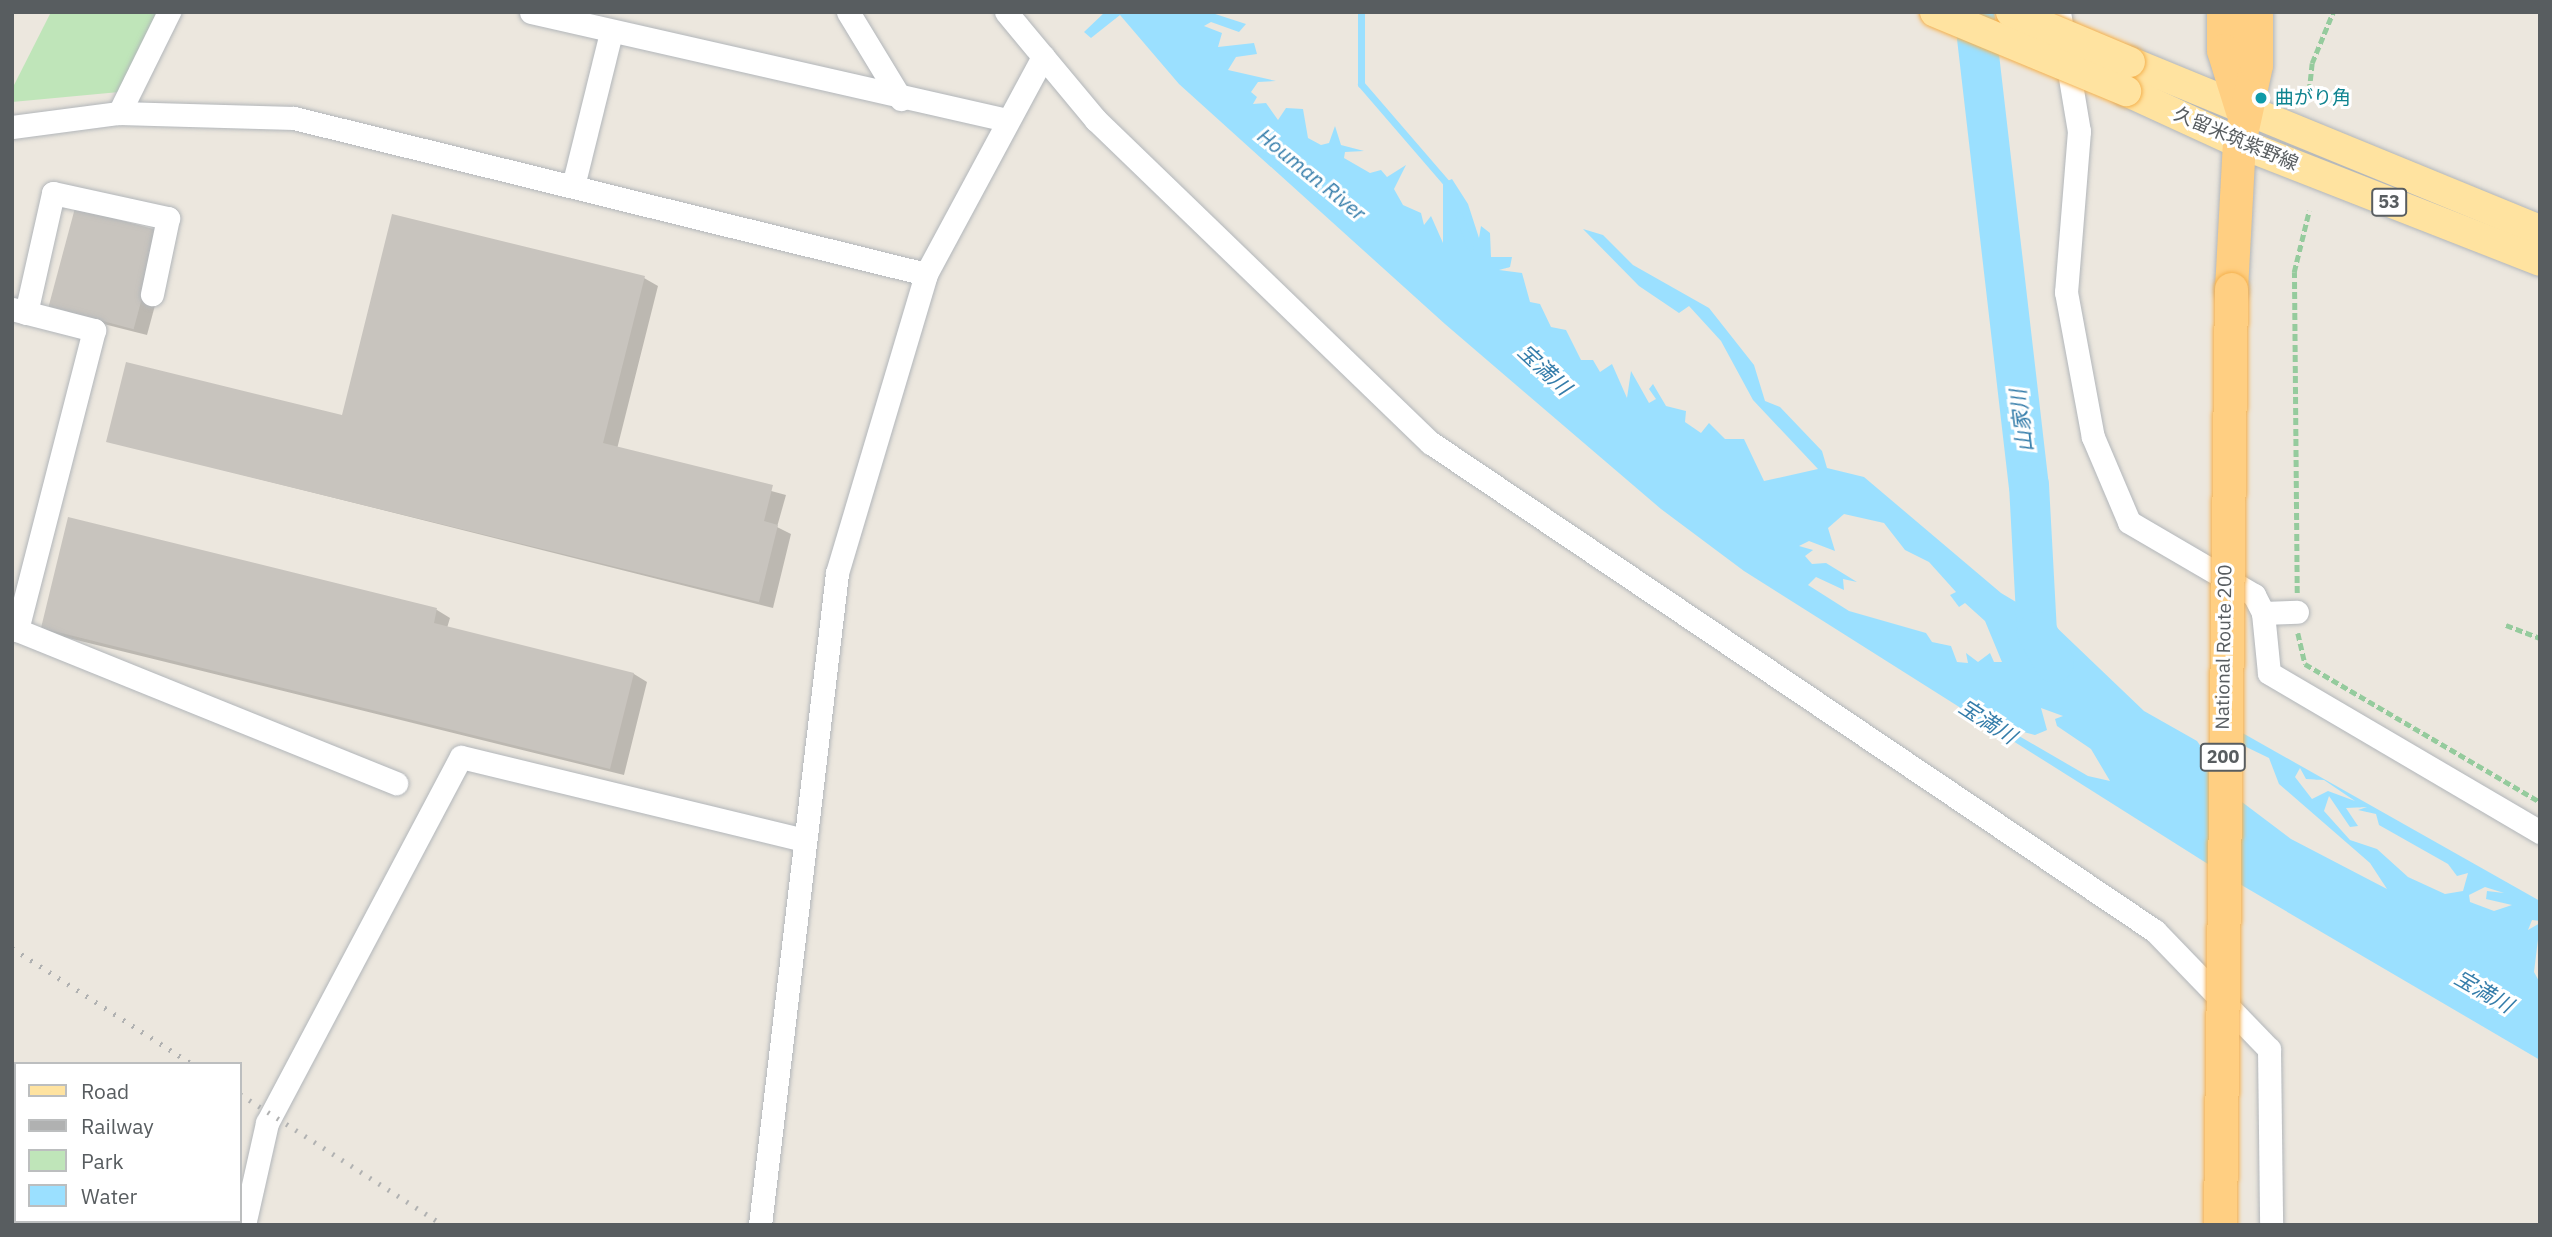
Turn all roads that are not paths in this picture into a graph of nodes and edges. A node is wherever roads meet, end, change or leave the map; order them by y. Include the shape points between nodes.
1 (169, 12) edge
2 (531, 12) edge
3 (848, 12) edge
4 (1006, 12) edge
5 (1935, 12) edge
6 (2011, 12) edge
7 (2059, 12) edge
8 (2223, 12) edge
9 (2256, 12) edge
10 (611, 32) junction
11 (1043, 57) junction
12 (2128, 76) junction
13 (901, 99) junction
14 (2242, 111) junction
15 (118, 113) junction
16 (1008, 120) junction
17 (12, 127) edge
18 (2239, 143) junction
19 (573, 186) junction
20 (2540, 230) edge
21 (2540, 261) edge
22 (926, 274) junction
23 (152, 293) dead end
24 (19, 311) edge
25 (2297, 612) road end
26 (2263, 613) junction
27 (396, 783) dead end
28 (2540, 832) edge
29 (801, 839) junction
30 (244, 1225) edge
31 (760, 1225) edge
32 (2220, 1225) edge
33 (2271, 1225) edge

1 - 15 street
2 - 10 street
3 - 13 street
4 - 11 street
5 - 12 main road, 久留米筑紫野線 / 53, bridge
6 - 12 main road, 久留米筑紫野線 / 53, bridge
7 - 26 street via 2079,131 2066,292 2093,437 2110,489 2129,522 2254,595
8 - 14 highway, National Route 200 / 200 via 2223,50
9 - 14 highway, National Route 200 / 200 via 2256,65
10 - 13 street
10 - 19 street
11 - 16 street
11 - 33 street via 1096,120 1431,443 2155,931 2269,1049
12 - 14 main road, 久留米筑紫野線 / 53
12 - 18 main road, 久留米筑紫野線 / 53
13 - 16 street
14 - 18 highway, National Route 200 / 200
14 - 20 main road, 久留米筑紫野線 / 53
15 - 17 street
15 - 19 street via 294,118
16 - 22 street
18 - 21 main road, 久留米筑紫野線 / 53
18 - 32 highway, National Route 200 / 200, bridge via 2231,289
19 - 22 street
22 - 29 street via 837,573
23 - 24 street via 168,218 53,193
24 - 27 street via 94,330 17,630
25 - 26 street
26 - 28 street via 2269,673
29 - 30 street via 461,757 267,1123
29 - 31 street

